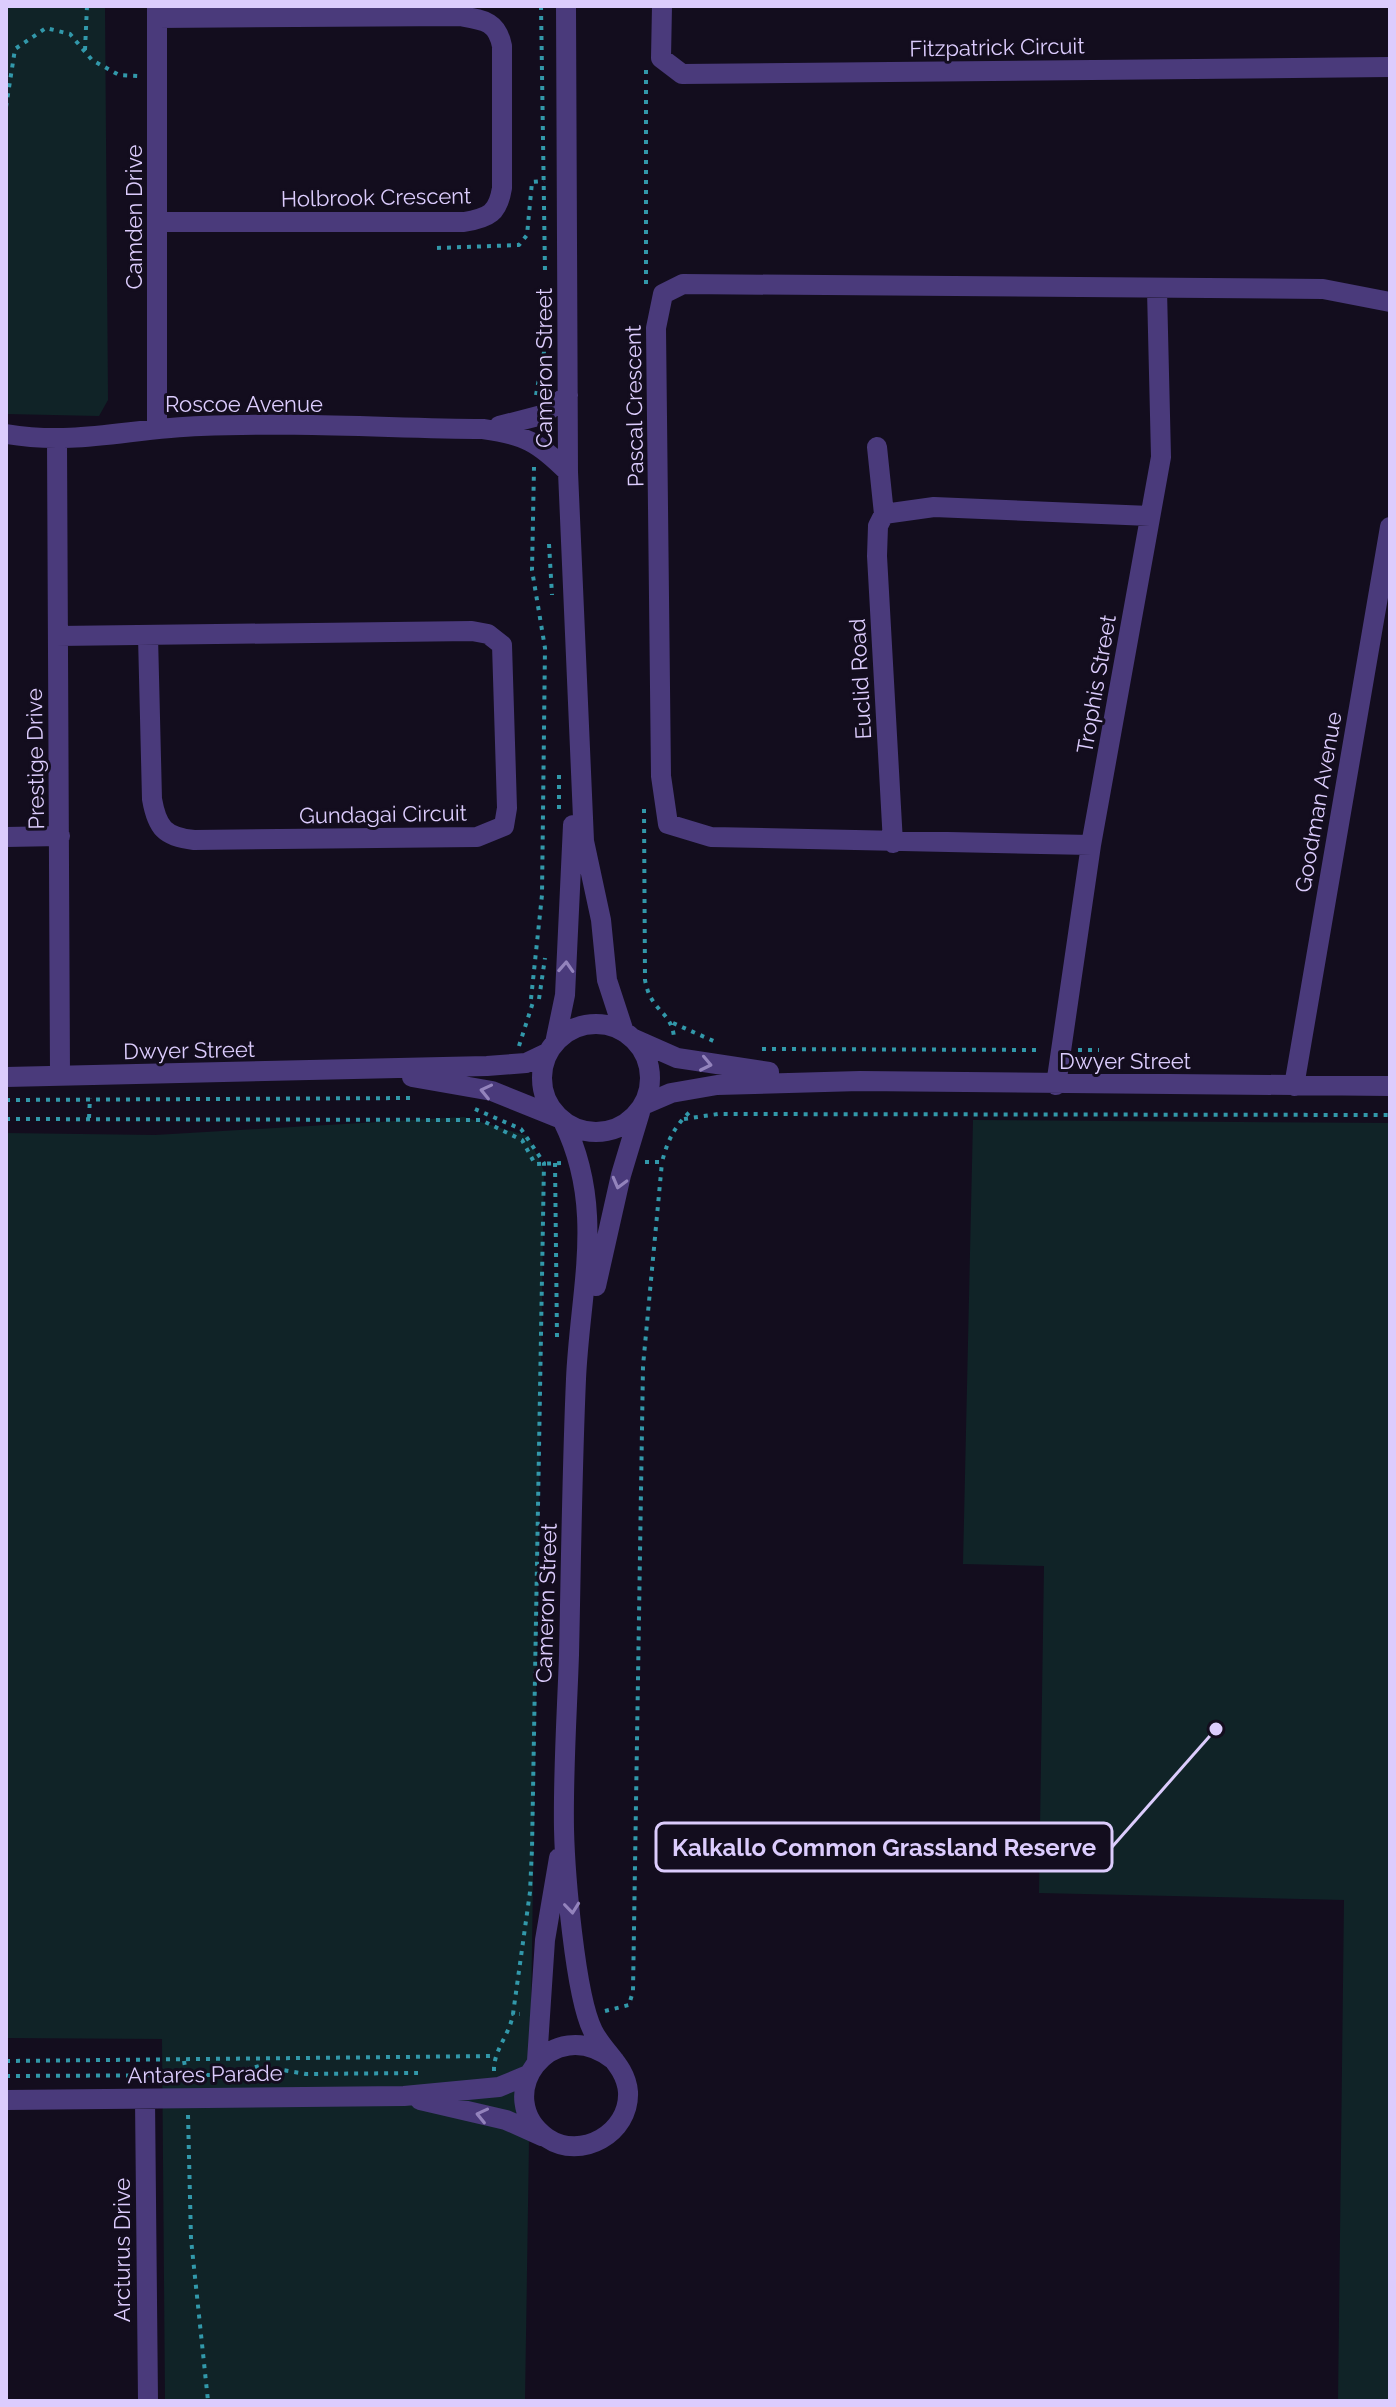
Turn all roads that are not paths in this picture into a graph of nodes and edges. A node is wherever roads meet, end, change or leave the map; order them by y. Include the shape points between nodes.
1 (569, 6) edge
2 (662, 6) edge
3 (157, 12) edge
4 (1390, 67) edge
5 (159, 222) junction
6 (1157, 290) junction
7 (1390, 302) edge
8 (568, 395) junction
9 (157, 428) junction
10 (483, 429) junction
11 (6, 434) edge
12 (57, 441) junction
13 (877, 447) dead end
14 (568, 472) junction
15 (884, 514) junction
16 (1150, 516) junction
17 (1390, 527) edge
18 (1387, 558) edge
19 (58, 636) junction
20 (148, 636) junction
21 (578, 672) junction
22 (60, 836) junction
23 (6, 837) edge
24 (893, 843) junction
25 (1091, 845) junction
26 (628, 1035) junction
27 (552, 1048) junction
28 (372, 1070) junction
29 (60, 1076) junction
30 (6, 1077) edge
31 (860, 1081) junction
32 (1056, 1085) junction
33 (1294, 1086) junction
34 (1390, 1086) edge
35 (642, 1107) junction
36 (561, 1120) junction
37 (576, 1376) junction
38 (564, 1830) junction
39 (614, 2060) junction
40 (533, 2068) junction
41 (404, 2096) junction
42 (145, 2099) junction
43 (6, 2100) edge
44 (555, 2142) junction
45 (148, 2401) edge

1 - 8 street, Cameron Street
2 - 4 street, Fitzpatrick Circuit via 661,58 682,74
3 - 5 street, Camden Drive
3 - 5 street, Holbrook Crescent via 460,16 488,21 499,30 502,46 502,188 499,206 487,219
5 - 9 street, Camden Drive
6 - 7 street, Pascal Crescent via 1323,289
6 - 16 street, Trophis Street via 1161,457
6 - 24 street, Pascal Crescent via 683,284 663,294 656,328 661,776 668,824 711,837
8 - 10 street via 535,417
8 - 14 street, Cameron Street
9 - 10 street, Roscoe Avenue
9 - 12 street, Roscoe Avenue
10 - 14 street via 534,442
11 - 12 street, Roscoe Avenue
12 - 19 street, Prestige Drive
13 - 15 street, Euclid Road
14 - 21 street, Cameron Street
15 - 16 street via 934,507
15 - 24 street, Euclid Road via 877,556
16 - 25 street, Trophis Street
17 - 18 street, Goodman Avenue
18 - 33 street, Goodman Avenue
19 - 20 street, Gundagai Circuit
19 - 22 street, Prestige Drive
20 - 20 street, Gundagai Circuit via 488,634 502,645 504,826 477,837 194,840 166,834 156,824 152,799
21 - 26 street, Cameron Street via 584,841 607,980
27 -> 21 street, Cameron Street via 565,995
22 - 23 street
22 - 29 street, Prestige Drive
24 - 25 street, Pascal Crescent
25 - 32 street, Trophis Street
26 - 27 street via 610,1026 580,1027
26 -> 31 street, Dwyer Street via 677,1058 732,1069
26 - 35 street via 644,1052 650,1070
27 - 28 street, Dwyer Street via 526,1063
27 - 36 street via 544,1065 544,1094
28 - 29 street, Dwyer Street
36 -> 28 street, Dwyer Street via 492,1091
29 - 30 street, Dwyer Street
31 - 32 street, Dwyer Street
31 - 35 street, Dwyer Street via 717,1085 671,1093
32 - 33 street, Dwyer Street
33 - 34 street, Dwyer Street
35 - 36 street via 632,1119 605,1132 576,1129
35 -> 37 street, Cameron Street via 615,1199
36 - 37 street, Cameron Street via 577,1149 588,1202
37 - 38 street, Cameron Street
38 -> 39 street, Cameron Street via 581,1995 593,2032
38 - 40 street, Cameron Street via 545,1940
39 - 40 street via 584,2044 551,2050
39 - 44 street via 628,2092 619,2123 594,2144
40 - 41 street, Antares Parade via 499,2087
40 - 44 street via 526,2109 534,2125
41 - 42 street, Antares Parade
44 -> 41 street, Antares Parade via 506,2120
42 - 43 street, Antares Parade
42 - 45 street, Arcturus Drive

